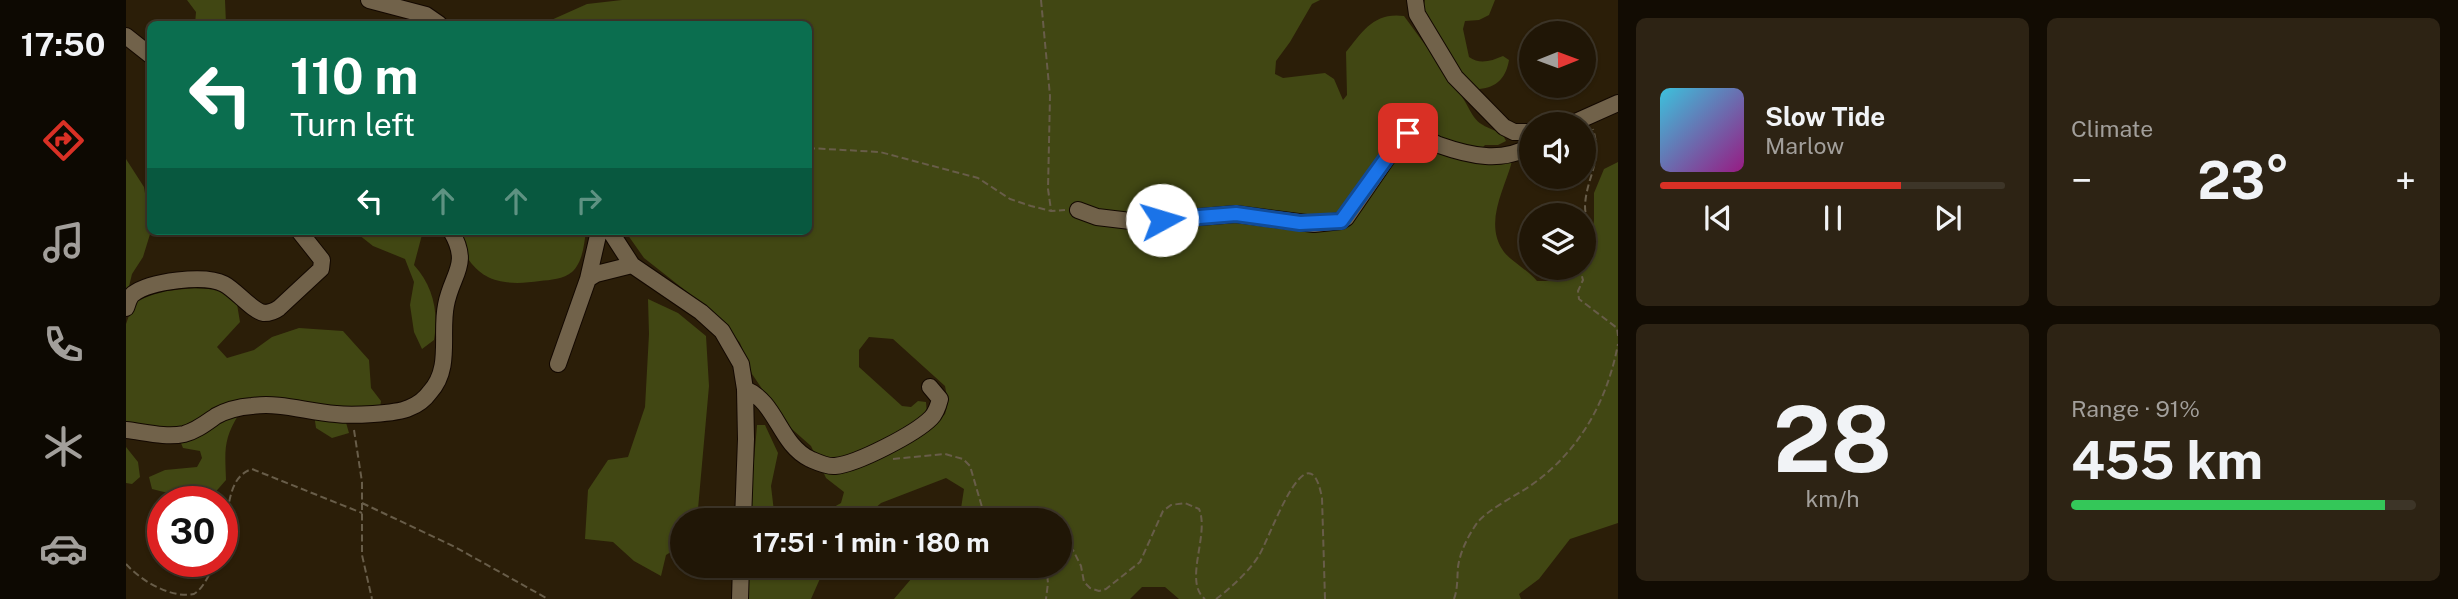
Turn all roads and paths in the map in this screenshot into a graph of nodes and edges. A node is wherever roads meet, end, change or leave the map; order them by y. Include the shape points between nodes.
1 (369, 0) edge
2 (1041, 0) edge
3 (1415, 0) edge
4 (435, 21) edge
5 (126, 36) edge
6 (147, 53) edge
7 (1618, 103) edge
8 (1596, 113) edge
9 (1519, 132) edge
10 (1596, 140) edge
11 (812, 148) edge
12 (1519, 151) edge
13 (1596, 166) edge
14 (1078, 209) dead end
15 (302, 235) edge
16 (453, 235) edge
17 (598, 235) edge
18 (613, 235) edge
19 (632, 265) junction
20 (588, 279) junction
21 (1583, 280) edge
22 (126, 308) edge
23 (1618, 336) edge
24 (1618, 344) edge
25 (558, 364) dead end
26 (930, 387) dead end
27 (745, 390) junction
28 (351, 415) junction
29 (126, 430) edge
30 (893, 460) dead end
31 (234, 486) edge
32 (362, 503) junction
33 (743, 508) edge
34 (983, 508) edge
35 (362, 513) junction
36 (1072, 549) edge
37 (126, 564) edge
38 (207, 577) edge
39 (741, 578) edge
40 (1047, 578) edge
41 (372, 599) edge
42 (548, 599) edge
43 (740, 599) edge
44 (1046, 599) edge
45 (1205, 599) edge
46 (1216, 599) edge
47 (1325, 599) edge
48 (1454, 599) edge

1 - 4 street
2 - 11 path via 1050,96 1051,211 1010,199 978,178 880,152
3 - 9 street via 1417,14 1455,77 1504,127
5 - 6 street
7 - 8 street
10 - 13 path
12 - 14 street via 1483,156 1408,133 1370,179 1346,218 1333,223 1236,214 1139,222 1097,217
15 - 22 street via 322,260 321,269 272,312 256,309 225,284 197,278 145,287 131,296
16 - 28 street via 461,265 444,310 444,357 438,382 408,410
17 - 20 street
18 - 19 street
19 - 20 street
19 - 27 street via 722,331 741,364
20 - 25 street
21 - 23 path via 1579,299 1617,328
24 - 48 path via 1603,399 1582,436 1552,470 1479,520 1459,560
26 - 27 street via 940,399 930,419 868,456 835,466 806,457 791,443 770,409
27 - 33 street
28 - 29 street via 266,404 232,409 183,435
28 - 32 path
30 - 34 path via 945,454 963,459 970,466
31 - 35 path via 242,472 252,469
32 - 35 path
32 - 42 path via 456,547
35 - 41 path via 362,555
36 - 45 path via 1082,566 1084,582 1099,591 1106,589 1140,562 1163,511 1185,503 1199,509 1202,516 1195,576
37 - 38 path via 167,596 193,595
39 - 43 street
40 - 44 path
46 - 47 path via 1258,558 1290,489 1307,474 1319,483 1322,498

